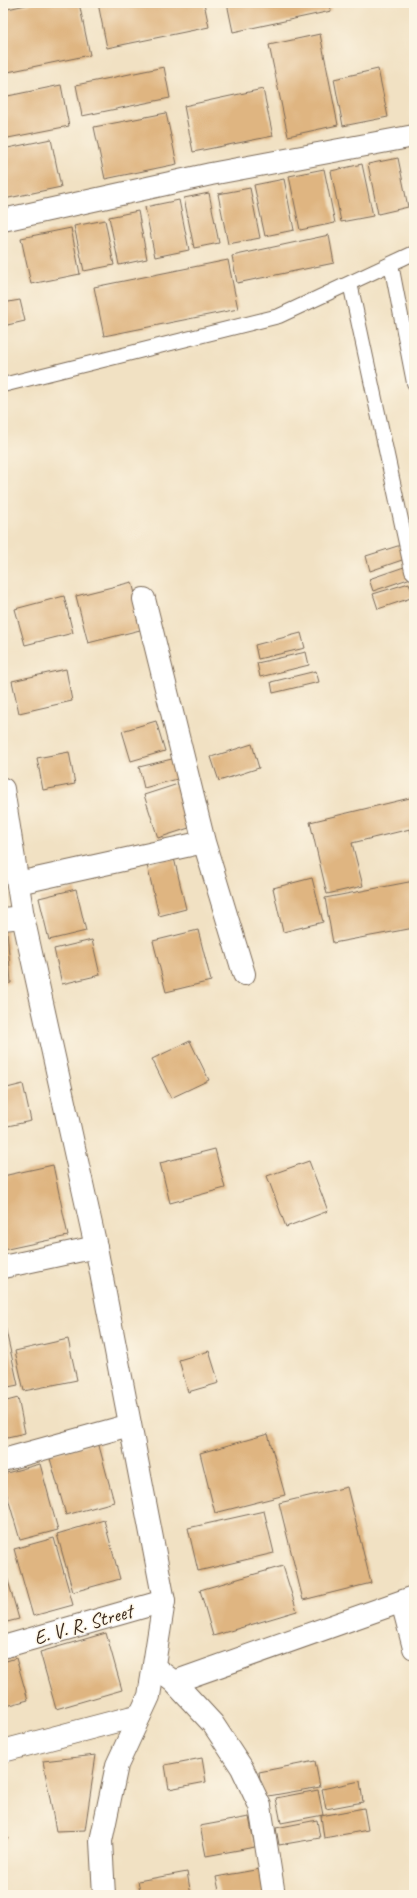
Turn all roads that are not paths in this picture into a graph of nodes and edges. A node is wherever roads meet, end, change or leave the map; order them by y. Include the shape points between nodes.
1 (414, 136) edge
2 (3, 220) edge
3 (414, 253) edge
4 (391, 264) junction
5 (350, 283) junction
6 (414, 383) edge
7 (3, 385) edge
8 (414, 573) edge
9 (144, 598) dead end
10 (3, 789) edge
11 (204, 842) junction
12 (18, 883) junction
13 (13, 918) edge
14 (244, 974) dead end
15 (96, 1247) junction
16 (3, 1267) edge
17 (130, 1425) junction
18 (3, 1460) edge
19 (408, 1600) edge
20 (164, 1601) junction
21 (3, 1647) edge
22 (414, 1648) edge
23 (154, 1667) junction
24 (174, 1682) junction
25 (140, 1715) junction
26 (3, 1751) edge
27 (104, 1895) edge
28 (274, 1895) edge

1 - 2 street via 211,174
3 - 4 lane
4 - 5 lane
4 - 6 lane
5 - 7 lane via 279,316
5 - 8 lane
9 - 11 street
10 - 12 street
11 - 12 street
11 - 14 street
12 - 13 street
13 - 15 street
15 - 16 street
15 - 17 street
17 - 18 street
17 - 20 street
19 - 22 street
19 - 24 street
20 - 21 street, E. V. R. Street
20 - 23 street
23 - 24 street
23 - 25 street via 149,1696
24 - 28 street via 213,1724 242,1768 257,1799
25 - 26 street
25 - 27 street via 117,1765 101,1841

